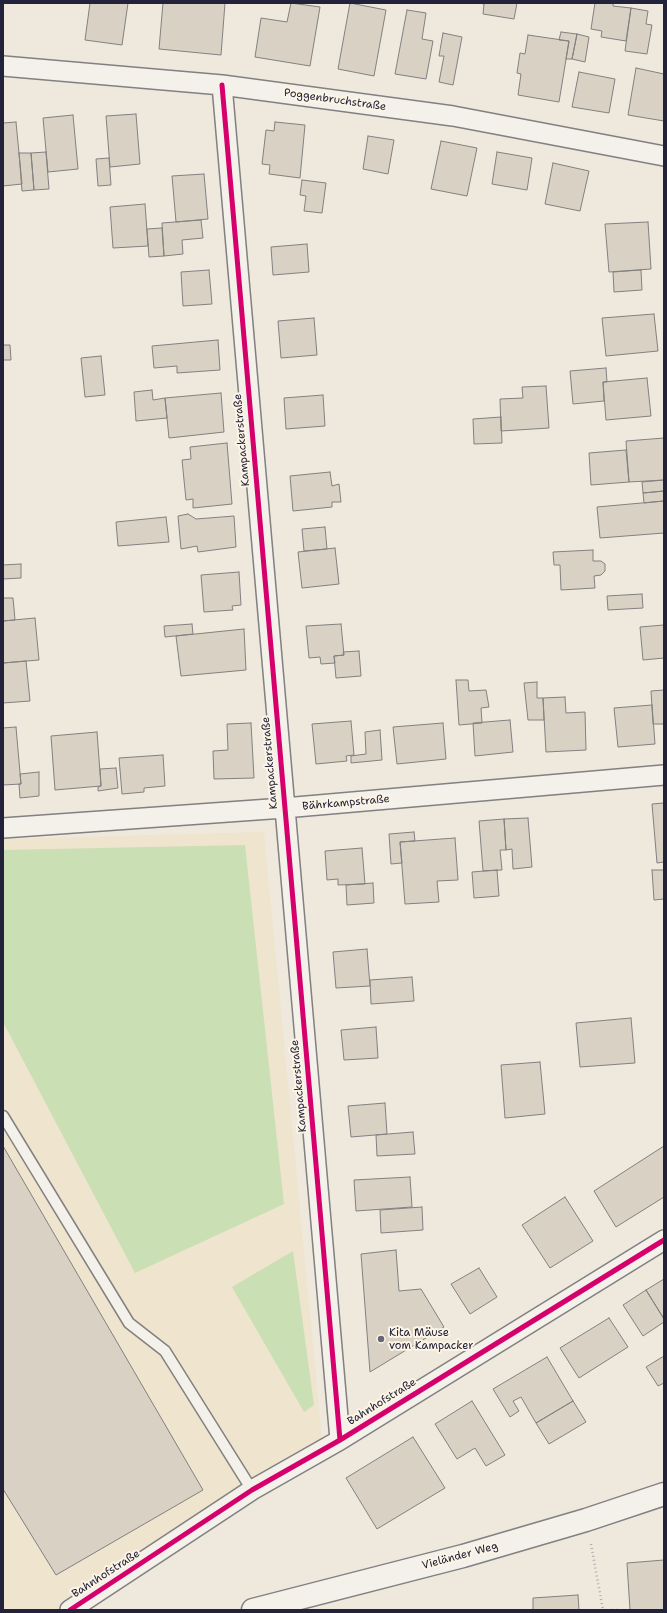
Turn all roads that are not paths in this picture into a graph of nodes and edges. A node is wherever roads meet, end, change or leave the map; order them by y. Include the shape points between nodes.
1 (3, 66) edge
2 (222, 85) junction
3 (664, 156) edge
4 (664, 775) edge
5 (284, 808) junction
6 (3, 828) edge
7 (3, 1116) edge
8 (664, 1240) edge
9 (340, 1440) junction
10 (252, 1490) junction
11 (664, 1494) edge
12 (70, 1610) edge
13 (253, 1610) edge

1 - 2 street, Poggenbruchstraße
2 - 3 street, Poggenbruchstraße via 453,116
2 - 5 street, Kampackerstraße
4 - 5 street, Bährkampstraße
5 - 6 street, Bährkampstraße
5 - 9 street, Kampackerstraße
7 - 10 lane via 130,1322 165,1351
8 - 9 street, Bahnhofstraße
9 - 10 street, Bahnhofstraße
10 - 12 street, Bahnhofstraße
11 - 13 street, Vieländer Weg via 463,1556

